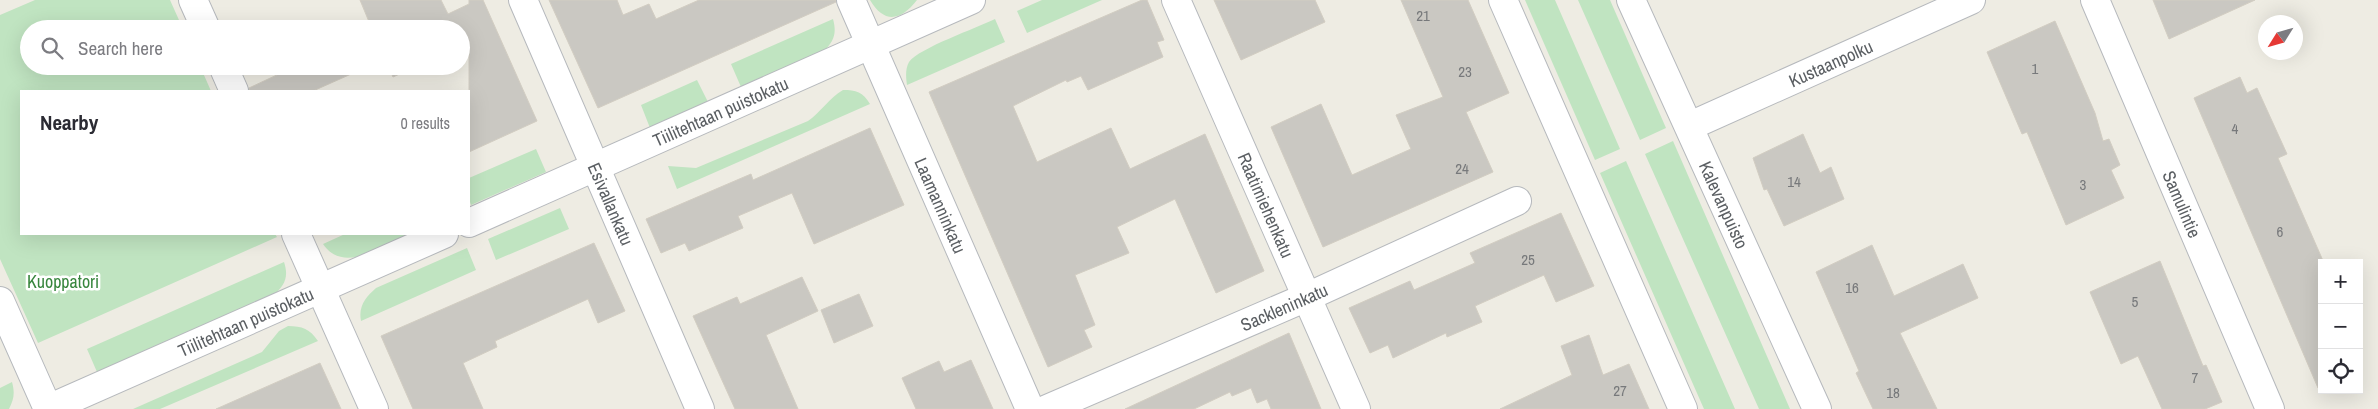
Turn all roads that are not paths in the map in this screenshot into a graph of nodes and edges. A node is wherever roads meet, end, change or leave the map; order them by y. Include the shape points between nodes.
1 (194, 0) edge
2 (522, 0) edge
3 (851, 0) edge
4 (971, 0) edge
5 (1176, 0) edge
6 (1503, 0) edge
7 (1631, 0) edge
8 (1971, 0) edge
9 (2095, 0) edge
10 (202, 20) edge
11 (870, 45) junction
12 (227, 75) edge
13 (234, 90) edge
14 (1690, 126) junction
15 (595, 168) junction
16 (1517, 202) dead end
17 (470, 223) edge
18 (296, 235) edge
19 (442, 235) edge
20 (320, 288) junction
21 (1307, 297) junction
22 (0, 301) edge
23 (48, 409) edge
24 (374, 409) edge
25 (700, 409) edge
26 (1030, 409) edge
27 (1047, 409) edge
28 (1356, 409) edge
29 (1683, 409) edge
30 (1817, 409) edge
31 (2270, 409) edge

1 - 10 street
2 - 15 street, Esivallankatu
3 - 11 street, Laamanninkatu
4 - 11 street, Tiilitehtaan puistokatu
5 - 21 street, Raatimiehenkatu
6 - 29 street
7 - 14 street, Kalevanpuisto
8 - 14 street, Kustaanpolku
9 - 31 street, Samulintie
11 - 15 street, Tiilitehtaan puistokatu
11 - 26 street, Laamanninkatu
12 - 13 street
14 - 30 street, Kalevanpuisto
15 - 17 street, Tiilitehtaan puistokatu
15 - 25 street, Esivallankatu
16 - 21 street, Sackleninkatu
18 - 20 street
19 - 20 street, Tiilitehtaan puistokatu
20 - 23 street, Tiilitehtaan puistokatu
20 - 24 street
21 - 27 street, Sackleninkatu
21 - 28 street, Raatimiehenkatu
22 - 23 street

